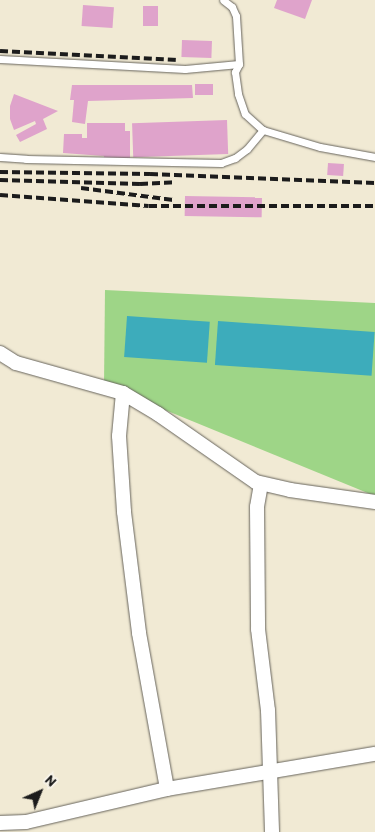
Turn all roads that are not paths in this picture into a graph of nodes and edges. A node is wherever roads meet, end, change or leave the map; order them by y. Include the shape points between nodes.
1 (223, 0) edge
2 (0, 59) edge
3 (239, 64) junction
4 (263, 130) junction
5 (0, 156) edge
6 (375, 157) edge
7 (0, 353) edge
8 (123, 393) junction
9 (261, 484) junction
10 (375, 502) edge
11 (375, 754) edge
12 (270, 772) junction
13 (167, 789) junction
14 (0, 822) edge
15 (272, 832) edge

1 - 3 lane via 232,7 236,16
2 - 3 lane via 185,69
3 - 4 lane via 234,72 245,114
4 - 5 lane via 247,149 221,163
4 - 6 lane via 320,147
7 - 8 street via 16,363
8 - 9 street
8 - 13 street via 119,436 124,512 140,633
9 - 10 street
9 - 12 street via 257,507 258,629 268,710
11 - 12 street
12 - 13 street
12 - 15 street
13 - 14 street via 26,822

